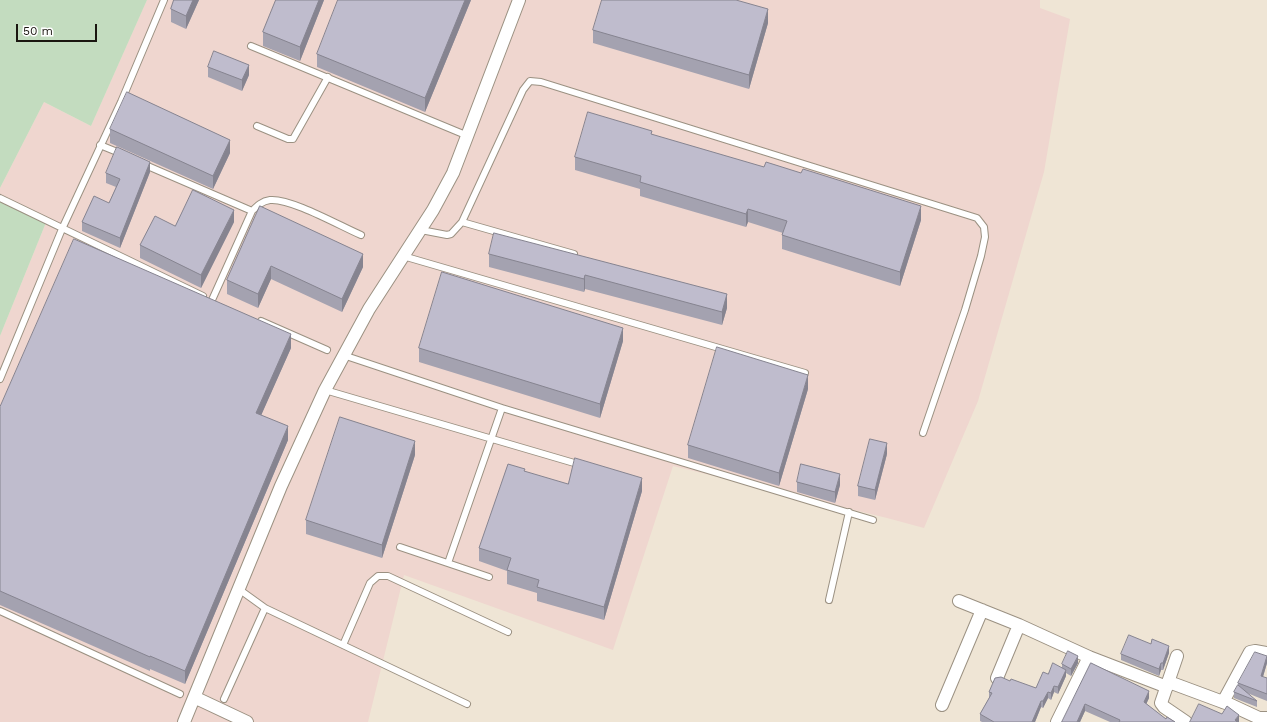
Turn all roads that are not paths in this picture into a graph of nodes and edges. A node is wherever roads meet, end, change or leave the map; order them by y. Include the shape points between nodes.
1 (164, 0) edge
2 (520, 0) edge
3 (251, 46) dead end
4 (328, 77) junction
5 (257, 126) dead end
6 (468, 136) junction
7 (100, 145) junction
8 (129, 158) edge
9 (137, 161) edge
10 (0, 198) edge
11 (252, 212) junction
12 (462, 222) junction
13 (62, 229) junction
14 (421, 230) junction
15 (361, 236) dead end
16 (577, 255) edge
17 (403, 256) junction
18 (212, 300) junction
19 (219, 303) edge
20 (255, 318) edge
21 (327, 350) dead end
22 (343, 355) junction
23 (805, 373) edge
24 (0, 379) edge
25 (325, 390) junction
26 (502, 408) junction
27 (923, 433) dead end
28 (492, 438) junction
29 (591, 468) edge
30 (849, 512) junction
31 (873, 520) dead end
32 (400, 547) dead end
33 (448, 563) junction
34 (488, 577) dead end
35 (240, 590) junction
36 (829, 600) dead end
37 (959, 601) dead end
38 (265, 608) junction
39 (0, 610) edge
40 (982, 610) junction
41 (1019, 625) junction
42 (508, 632) dead end
43 (343, 645) junction
44 (1267, 653) edge
45 (1177, 656) dead end
46 (1089, 657) junction
47 (997, 678) edge
48 (1168, 684) junction
49 (180, 694) dead end
50 (196, 698) junction
51 (224, 699) dead end
52 (1223, 702) junction
53 (467, 704) dead end
54 (942, 704) dead end
55 (1267, 718) edge
56 (184, 722) edge
57 (246, 722) edge
58 (1057, 722) edge
59 (1186, 722) edge

1 - 7 lane
2 - 6 street
3 - 4 lane
4 - 5 lane via 293,139
4 - 6 lane
6 - 14 street via 453,173
7 - 8 lane
7 - 13 lane
9 - 11 lane
10 - 13 lane
11 - 15 lane via 268,200 289,202
11 - 18 lane
12 - 14 lane via 447,235
12 - 16 lane
12 - 27 lane via 523,90 530,81 541,82 977,218 984,227 986,237 966,310
13 - 18 lane
13 - 24 lane
14 - 17 street
17 - 22 street
17 - 23 lane
18 - 19 lane
20 - 21 lane
22 - 25 street
22 - 26 lane
25 - 28 lane
25 - 35 street via 281,486
26 - 28 lane
26 - 30 lane
28 - 29 lane
28 - 33 lane
30 - 31 lane
30 - 36 lane
32 - 33 lane
33 - 34 lane
35 - 38 lane
35 - 50 street
37 - 40 street
38 - 43 lane
38 - 51 lane
39 - 49 lane
40 - 41 street
40 - 54 street
41 - 46 street
41 - 47 street
42 - 43 lane via 388,576 378,576 370,583
43 - 53 lane
44 - 52 street via 1250,652
45 - 48 street
46 - 48 street
46 - 58 street
48 - 52 street
48 - 59 street via 1162,697 1162,705
50 - 56 street
50 - 57 street
52 - 55 street via 1259,718

